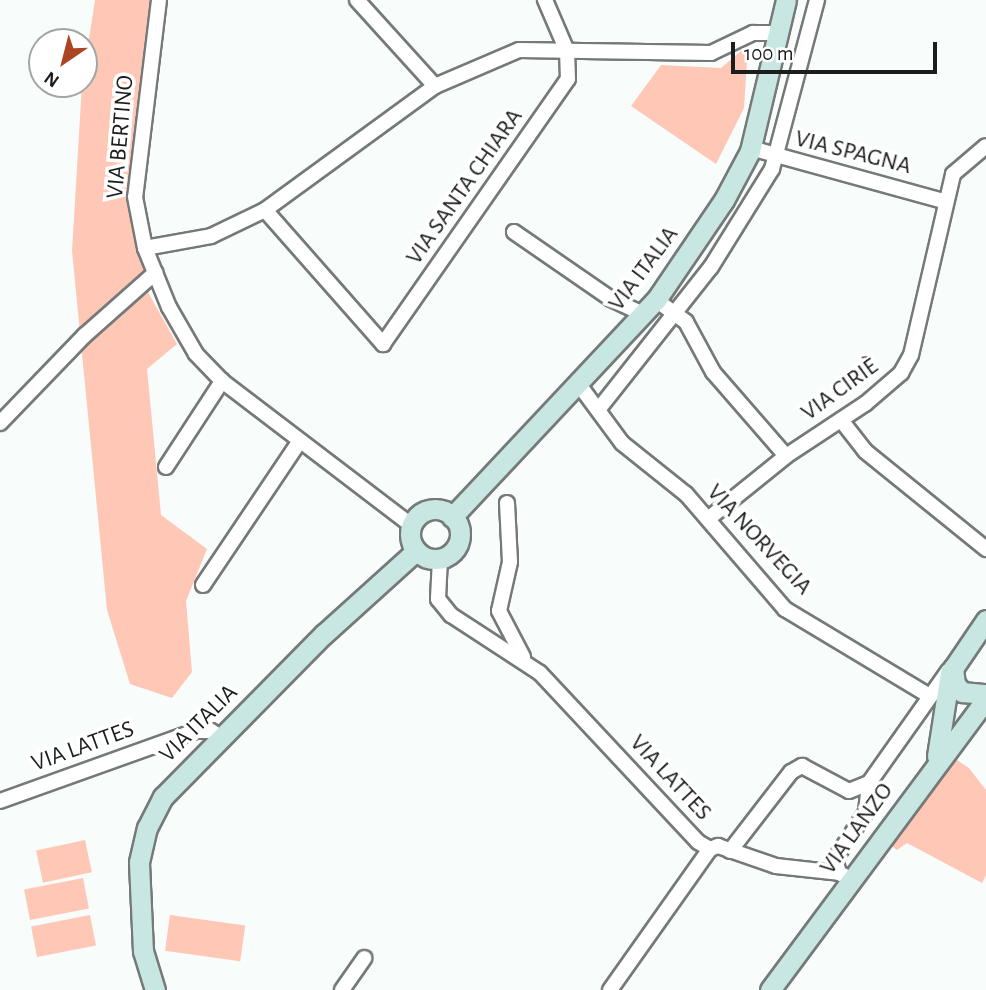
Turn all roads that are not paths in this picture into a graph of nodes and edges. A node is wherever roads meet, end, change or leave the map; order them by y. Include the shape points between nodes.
1 (159, 0) edge
2 (357, 0) edge
3 (545, 0) edge
4 (786, 0) edge
5 (817, 0) edge
6 (780, 33) junction
7 (567, 51) junction
8 (435, 86) junction
9 (986, 146) edge
10 (751, 148) junction
11 (777, 158) junction
12 (944, 201) junction
13 (264, 210) junction
14 (513, 232) dead end
15 (145, 248) junction
16 (155, 273) junction
17 (649, 307) junction
18 (675, 314) junction
19 (222, 381) junction
20 (580, 386) junction
21 (598, 410) junction
22 (841, 420) junction
23 (0, 423) edge
24 (299, 442) junction
25 (786, 456) junction
26 (166, 467) dead end
27 (507, 503) dead end
28 (452, 517) junction
29 (708, 519) junction
30 (411, 525) junction
31 (986, 549) edge
32 (416, 551) junction
33 (440, 559) junction
34 (203, 585) dead end
35 (986, 620) edge
36 (526, 662) junction
37 (954, 663) junction
38 (930, 696) junction
39 (986, 696) edge
40 (221, 737) junction
41 (933, 767) junction
42 (869, 783) junction
43 (0, 801) edge
44 (710, 849) junction
45 (730, 851) junction
46 (845, 876) junction
47 (363, 958) dead end
48 (155, 990) edge
49 (342, 990) edge
50 (610, 990) edge
51 (770, 990) edge

1 - 15 street, VIA BERTINO via 135,197
2 - 8 street
3 - 7 street
4 - 6 street, VIA ITALIA
5 - 11 street, VIA ITALIA
6 - 7 street via 753,33 711,53
6 - 10 street, VIA ITALIA
7 - 8 street via 519,50
7 - 13 street, VIA SANTA CHIARA via 568,79 383,344
8 - 13 street
9 - 12 street, VIA CIRIÈ via 953,174
10 - 11 street, VIA SPAGNA
10 - 17 street, VIA ITALIA via 724,200
11 - 12 street, VIA SPAGNA
11 - 18 street, VIA ITALIA via 711,267
12 - 22 street, VIA CIRIÈ via 911,355 888,387
13 - 15 street via 211,236
14 - 17 street via 611,299
15 - 16 street, VIA BERTINO
16 - 19 street, VIA BERTINO via 196,354
16 - 23 street via 85,335
17 - 18 street
17 - 20 street, VIA ITALIA
18 - 21 street, VIA ITALIA
18 - 25 street via 686,322 713,373
19 - 24 street, VIA BERTINO
19 - 26 street
20 - 21 street, VIA NORVEGIA
20 - 28 street, VIA ITALIA
21 - 29 street, VIA NORVEGIA via 622,443
22 - 25 street, VIA CIRIÈ
22 - 31 street via 865,451
24 - 30 street, VIA BERTINO
24 - 34 street
25 - 29 street, VIA CIRIÈ
27 - 36 street, VIA LATTES via 510,562 499,611
28 - 30 street via 429,510
28 - 33 street via 459,529 458,544
29 - 38 street, VIA NORVEGIA via 785,609
30 - 32 street
32 - 33 street
32 - 40 street, VIA ITALIA
33 - 36 street, VIA LATTES via 438,599 451,615
35 - 37 street
36 - 44 street, VIA LATTES
37 - 38 street
37 - 39 street via 955,684 962,692
37 - 41 street
38 - 42 street
39 - 41 street, VIA LANZO
40 - 43 street, VIA LATTES via 211,731 196,731
40 - 48 street, VIA ITALIA via 163,797 143,843 138,881 140,921
41 - 46 street, VIA LANZO
42 - 45 street via 849,791 802,766 791,772
42 - 46 street via 866,812 835,859
44 - 45 street, VIA LATTES via 718,846
44 - 50 street
45 - 46 street, VIA LATTES via 776,866
46 - 51 street, VIA LANZO
47 - 49 street

